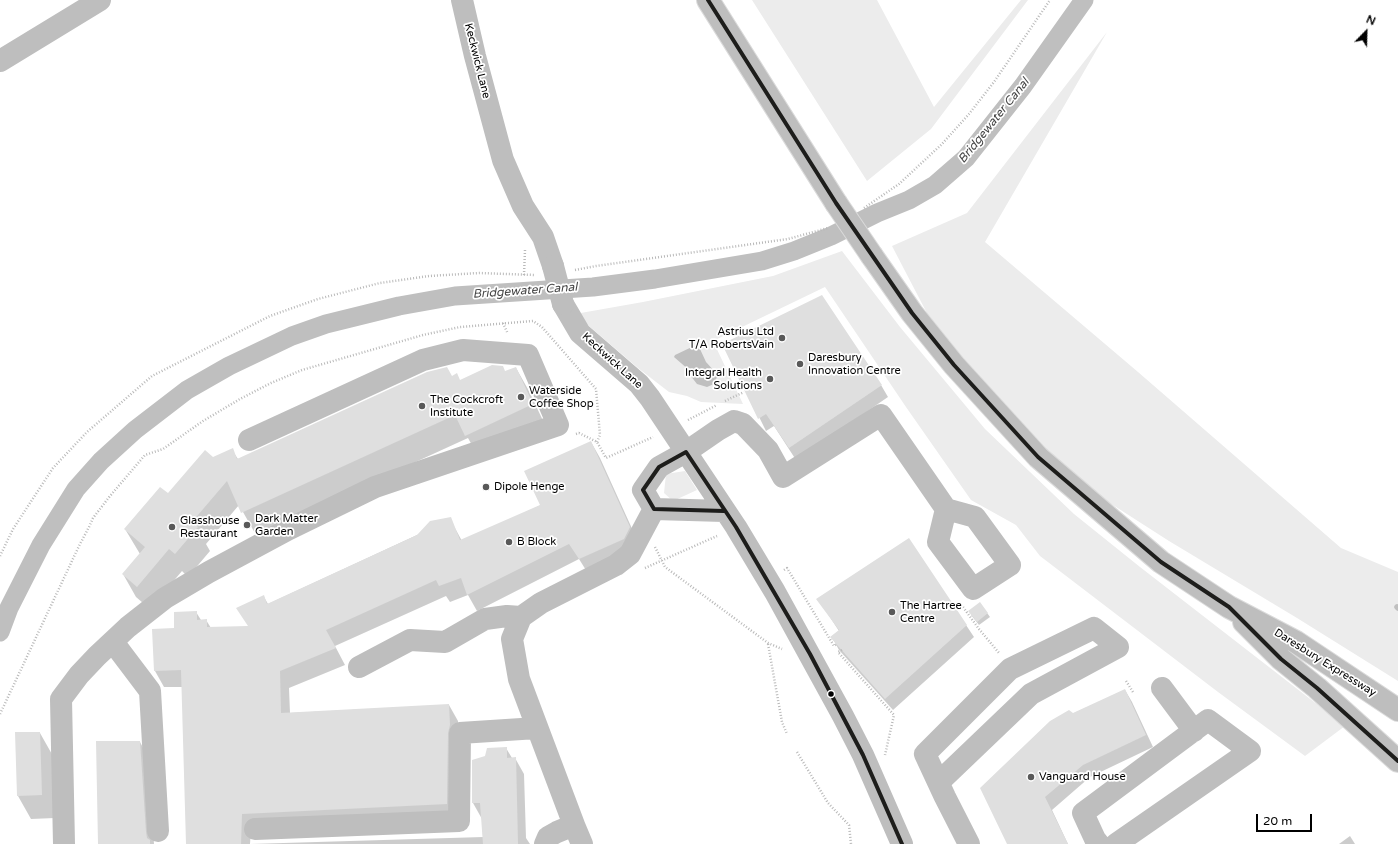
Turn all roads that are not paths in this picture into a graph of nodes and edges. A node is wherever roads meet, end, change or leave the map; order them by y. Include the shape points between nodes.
1 (100, 0) edge
2 (462, 0) edge
3 (708, 0) edge
4 (0, 61) edge
5 (249, 440) dead end
6 (686, 452) junction
7 (946, 509) dead end
8 (724, 511) junction
9 (649, 517) junction
10 (1229, 607) junction
11 (521, 617) junction
12 (113, 642) junction
13 (359, 667) dead end
14 (1162, 688) dead end
15 (1394, 709) edge
16 (537, 728) junction
17 (1194, 731) junction
18 (1398, 760) edge
19 (938, 782) junction
20 (255, 829) dead end
21 (158, 831) dead end
22 (578, 835) edge
23 (64, 844) edge
24 (545, 844) edge
25 (902, 844) edge
26 (969, 844) edge
27 (1099, 844) edge
28 (1116, 844) edge

1 - 4 main road
2 - 6 main road, Keckwick Lane, bridge via 503,160 523,206 543,237 563,304 580,333 639,384
3 - 10 main road, Daresbury Expressway, bridge via 836,203 912,313 954,365 1038,457 1161,562
5 - 12 main road via 423,360 463,350 528,355 558,425 375,487 289,529 165,598
6 - 7 main road via 734,421 743,424 768,450 783,477 881,415
6 - 8 main road, Keckwick Lane
6 - 9 main road via 660,467 643,490
8 - 9 main road
8 - 25 main road, Keckwick Lane via 775,592 843,716
9 - 11 main road via 630,554 616,565 541,603
10 - 15 main road, Daresbury Expressway via 1296,642
10 - 18 main road, Daresbury Expressway via 1281,659
11 - 13 main road via 507,616 485,620 444,642 410,640
11 - 16 main road via 512,639 519,679
12 - 21 main road via 150,691
12 - 23 main road via 78,675 62,699
14 - 17 main road
16 - 20 main road via 460,733 459,821
16 - 22 main road
17 - 27 main road via 1083,813
17 - 28 main road via 1208,720 1250,751
19 - 19 main road via 925,754 1010,669 1094,628 1118,647 1031,694
19 - 26 main road
22 - 24 main road via 557,832 548,837

